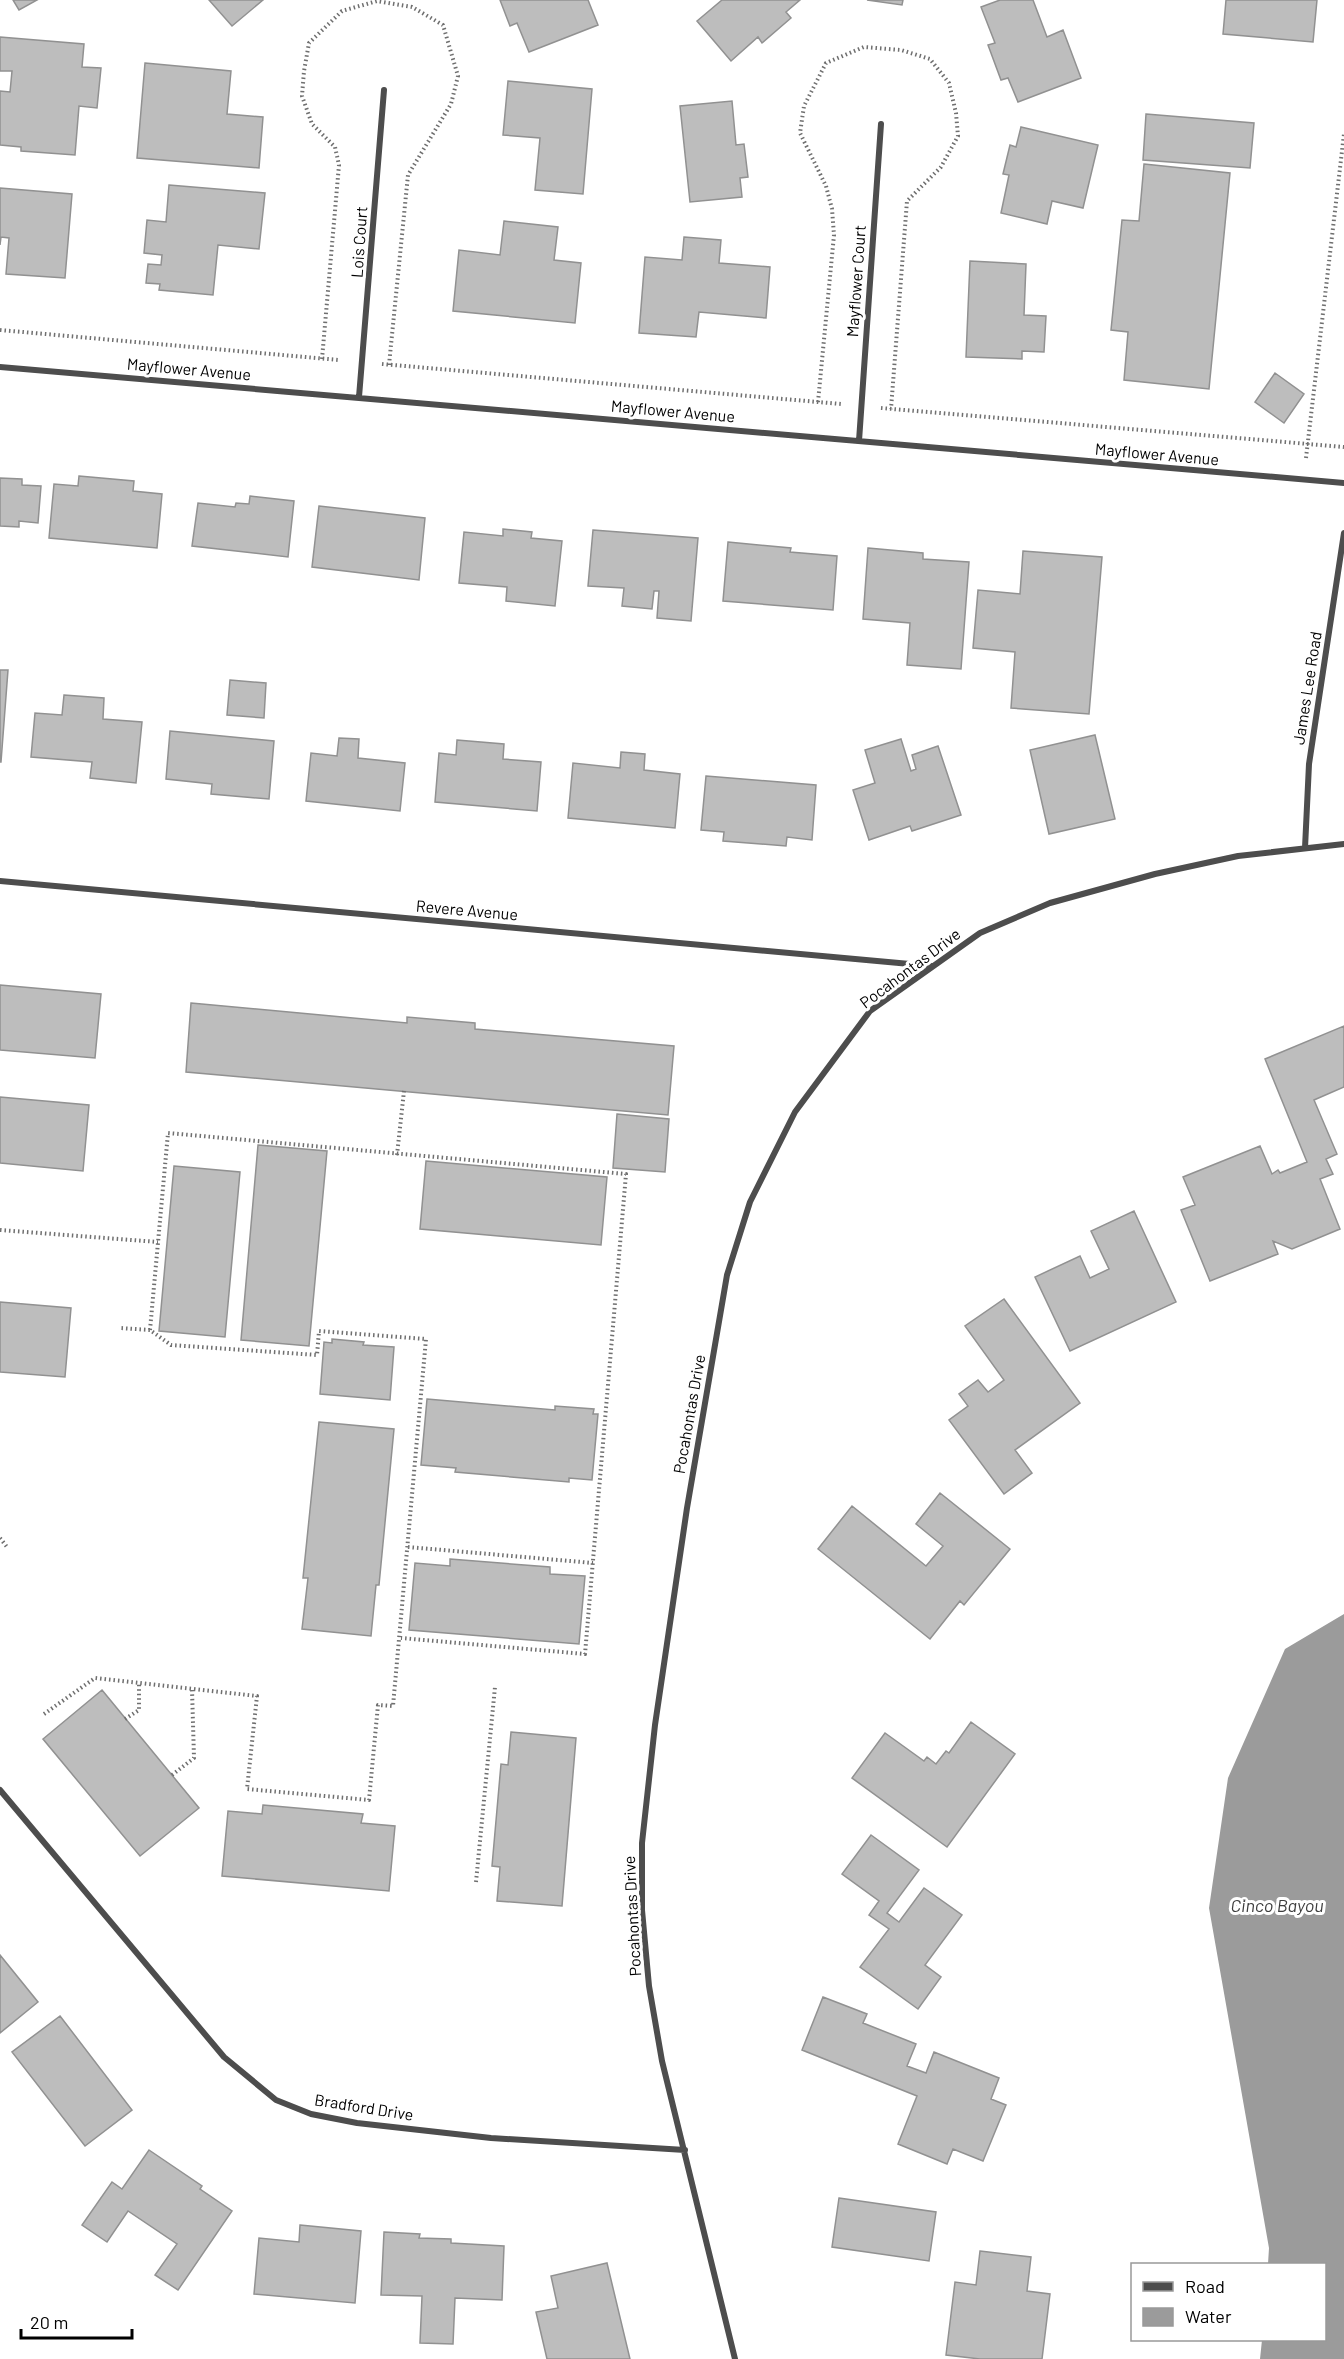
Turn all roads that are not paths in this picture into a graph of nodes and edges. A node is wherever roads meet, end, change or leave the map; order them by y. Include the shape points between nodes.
1 (384, 90) dead end
2 (881, 124) dead end
3 (0, 367) edge
4 (359, 397) junction
5 (859, 441) junction
6 (1344, 483) edge
7 (1344, 533) edge
8 (1344, 844) edge
9 (1305, 848) junction
10 (0, 881) edge
11 (933, 966) junction
12 (0, 1790) edge
13 (685, 2150) junction
14 (735, 2359) edge

1 - 4 street, Lois Court
2 - 5 street, Mayflower Court
3 - 4 street, Mayflower Avenue
4 - 5 street, Mayflower Avenue
5 - 6 street, Mayflower Avenue
7 - 9 street, James Lee Road via 1309,764
8 - 9 street, Pocahontas Drive
9 - 11 street, Pocahontas Drive via 1155,874 1050,903 980,933
10 - 11 street, Revere Avenue
11 - 13 street, Pocahontas Drive via 870,1011 795,1112 750,1202 727,1275 687,1508 642,1843 642,1910 649,1986 662,2061
12 - 13 street, Bradford Drive via 225,2057 276,2100 311,2114 357,2122 491,2138
13 - 14 street, Pocahontas Drive

